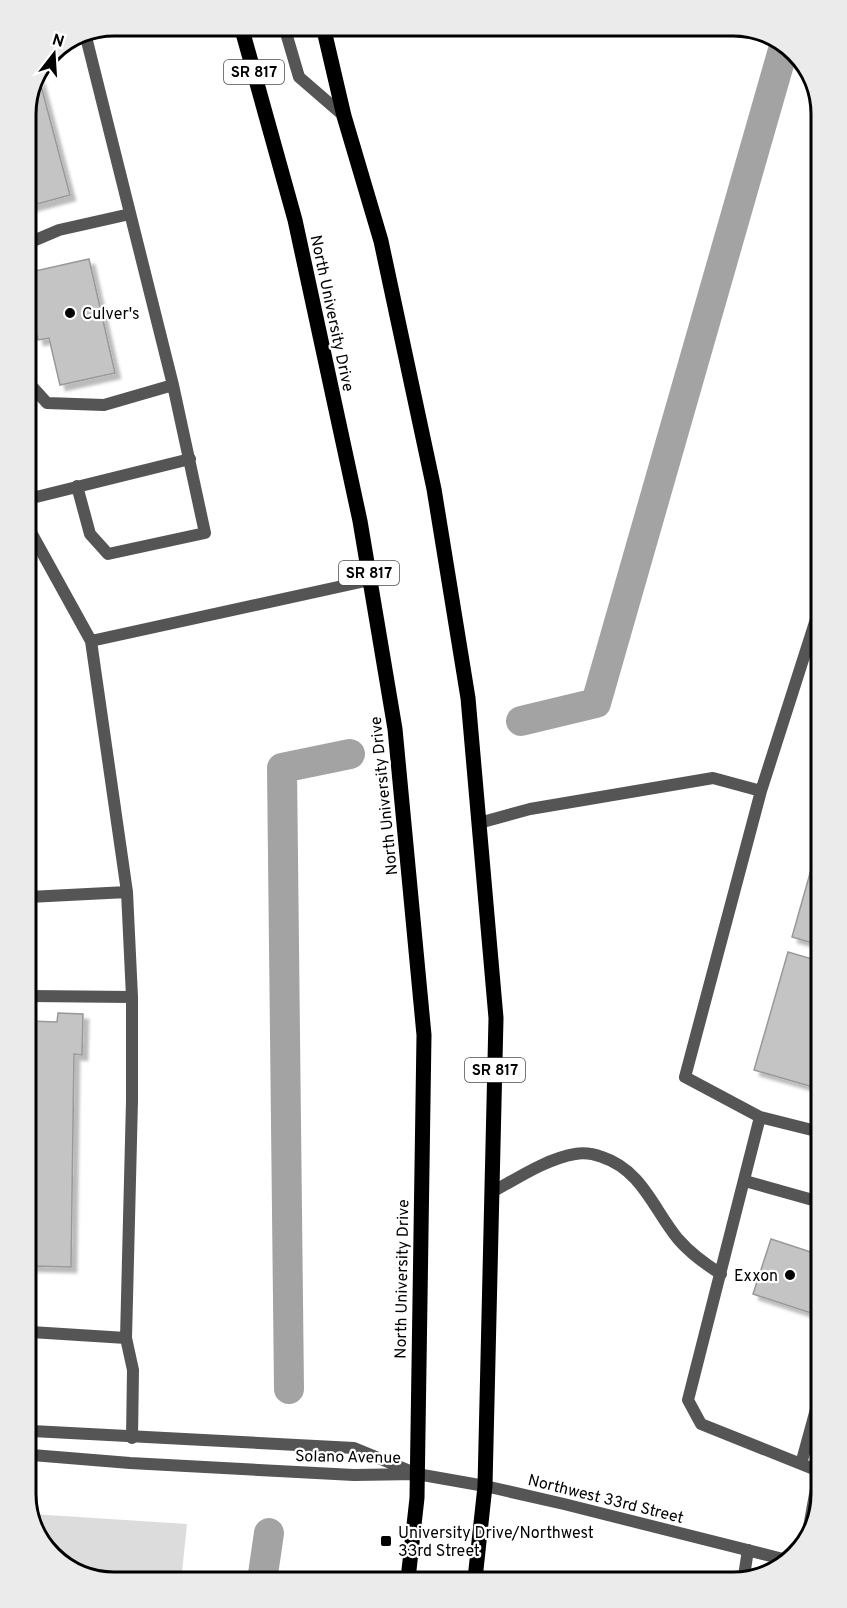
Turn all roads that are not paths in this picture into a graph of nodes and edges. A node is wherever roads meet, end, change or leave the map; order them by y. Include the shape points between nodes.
1 (244, 36) edge
2 (287, 36) edge
3 (325, 36) edge
4 (87, 41) edge
5 (344, 116) junction
6 (130, 214) junction
7 (36, 240) edge
8 (173, 386) junction
9 (36, 391) edge
10 (190, 459) junction
11 (77, 486) junction
12 (36, 497) edge
13 (36, 541) edge
14 (370, 580) junction
15 (811, 635) edge
16 (91, 641) junction
17 (761, 790) junction
18 (479, 823) junction
19 (127, 892) junction
20 (36, 897) edge
21 (36, 988) edge
22 (36, 996) edge
23 (47, 996) junction
24 (132, 997) junction
25 (760, 1118) junction
26 (811, 1130) edge
27 (745, 1181) junction
28 (492, 1192) junction
29 (811, 1199) edge
30 (721, 1274) junction
31 (36, 1332) edge
32 (126, 1338) junction
33 (811, 1428) edge
34 (36, 1431) edge
35 (132, 1438) junction
36 (36, 1455) edge
37 (801, 1464) junction
38 (811, 1468) edge
39 (417, 1474) junction
40 (485, 1486) junction
41 (748, 1550) junction
42 (778, 1558) edge
43 (745, 1571) edge
44 (409, 1572) edge
45 (477, 1572) edge

1 - 14 main road, North University Drive / SR 817 via 295,220
2 - 5 street via 299,77
3 - 5 main road, SR 817
4 - 6 street
5 - 18 main road, SR 817 via 381,241 434,489 468,698
6 - 7 street via 59,230
6 - 8 street
8 - 9 street via 104,405 47,404
8 - 10 street
10 - 11 street
10 - 11 street via 205,533 108,554 90,534
11 - 12 street
13 - 16 street
14 - 16 street
14 - 39 main road, North University Drive / SR 817 via 395,729 424,1035
15 - 17 street
16 - 19 street
17 - 18 street via 713,778 530,809
17 - 25 street via 686,1077
18 - 28 main road, SR 817 via 496,1018
19 - 20 street
19 - 24 street
21 - 23 street
22 - 23 street
23 - 24 street
24 - 32 street
25 - 26 street
25 - 27 street
27 - 29 street
27 - 30 street
28 - 30 street via 558,1158 577,1153 612,1160 640,1182 696,1259
28 - 40 main road, SR 817
30 - 37 street via 688,1400 701,1424
31 - 32 street
32 - 35 street via 133,1370
33 - 37 street
34 - 35 street, Solano Avenue
35 - 39 street, Solano Avenue via 354,1448
36 - 39 street, Solano Avenue via 354,1475
37 - 38 street
39 - 40 street, Northwest 33rd Street
39 - 44 main road, North University Drive / SR 817
40 - 41 street, Northwest 33rd Street
40 - 45 main road, SR 817
41 - 42 street, Northwest 33rd Street
41 - 43 street

